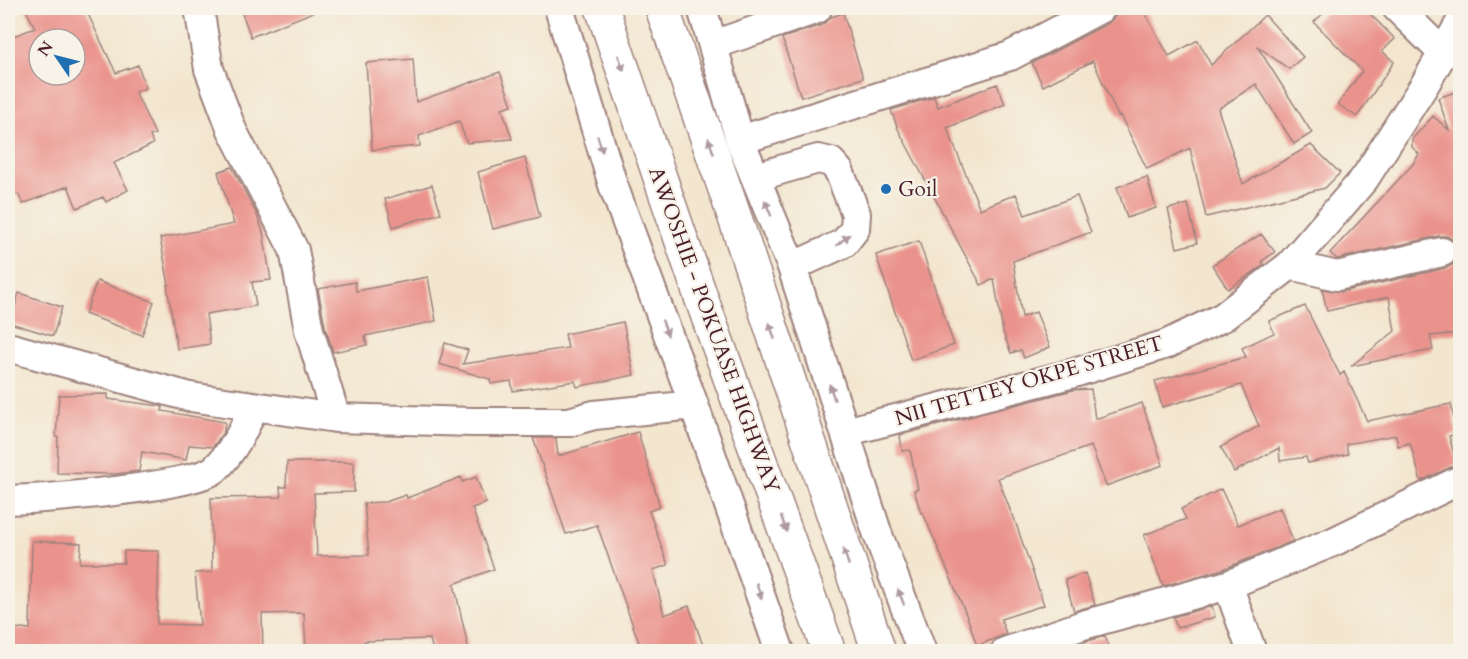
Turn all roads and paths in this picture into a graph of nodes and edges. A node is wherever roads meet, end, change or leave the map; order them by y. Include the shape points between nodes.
1 (199, 8) edge
2 (559, 8) edge
3 (602, 8) edge
4 (662, 8) edge
5 (702, 8) edge
6 (1101, 8) edge
7 (1397, 8) edge
8 (817, 9) dead end
9 (1461, 23) edge
10 (713, 45) junction
11 (1444, 54) junction
12 (740, 140) junction
13 (756, 177) junction
14 (1442, 252) dead end
15 (1290, 265) junction
16 (792, 267) junction
17 (8, 347) edge
18 (693, 405) junction
19 (254, 407) junction
20 (336, 418) junction
21 (845, 432) junction
22 (1461, 480) edge
23 (8, 500) edge
24 (1228, 585) junction
25 (780, 651) edge
26 (829, 651) edge
27 (879, 651) edge
28 (922, 651) edge
29 (1005, 651) edge
30 (1252, 651) edge

1 - 20 street via 209,69 232,130 294,250 309,330
2 -> 18 street via 613,185
3 -> 26 main road, AWOSHIE - POKUASE HIGHWAY via 699,292
27 -> 4 main road
5 - 10 street
6 - 12 street via 1010,56
7 - 11 street
8 - 10 street
9 - 11 street, NII TETTEY OKPE STREET
10 - 12 street
11 - 15 street, NII TETTEY OKPE STREET via 1365,178
12 - 13 street
16 -> 13 street
16 -> 13 street via 844,243 855,228 856,214 839,171 831,162 818,159
14 - 15 street via 1337,276
15 - 21 street, NII TETTEY OKPE STREET via 1223,317 1167,344 1074,373
21 -> 16 street
17 - 19 street via 190,397
18 - 20 street via 594,415 569,422
18 -> 25 street
19 - 20 street
19 - 23 street via 229,453 214,470 198,477
28 -> 21 street
22 - 24 street via 1333,542
24 - 29 street
24 - 30 street

